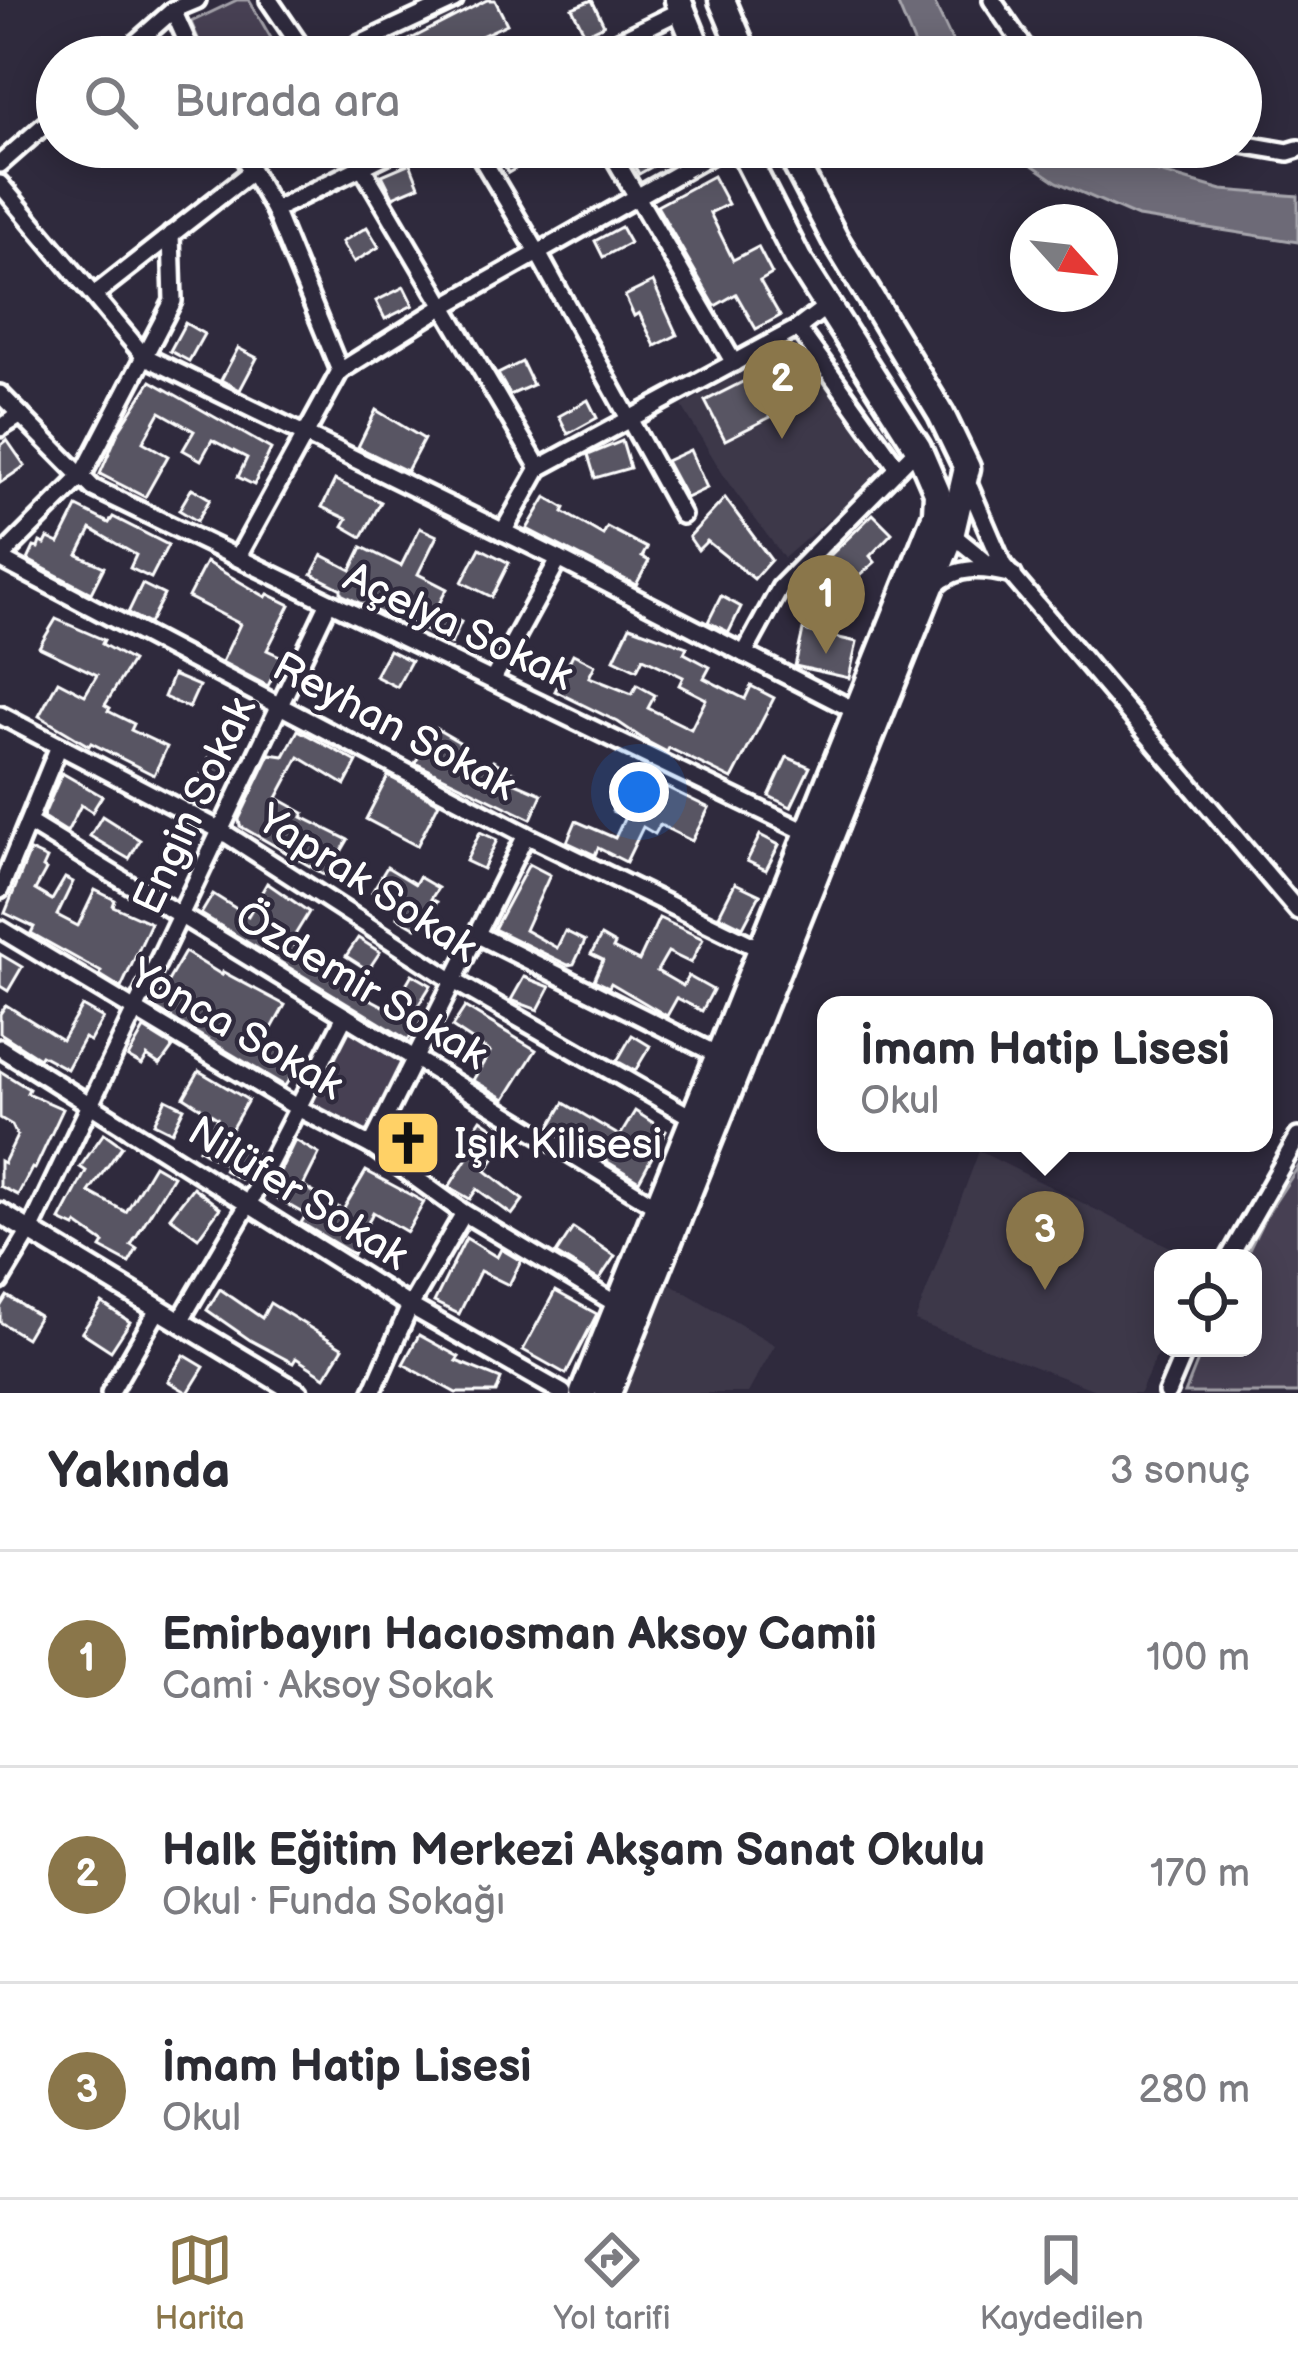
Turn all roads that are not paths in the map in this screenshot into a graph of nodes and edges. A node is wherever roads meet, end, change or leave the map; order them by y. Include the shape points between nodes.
1 (197, 0) edge
2 (269, 0) edge
3 (454, 0) edge
4 (722, 0) edge
5 (992, 0) edge
6 (680, 5) edge
7 (173, 10) junction
8 (144, 36) edge
9 (185, 36) edge
10 (294, 36) edge
11 (377, 36) edge
12 (624, 36) edge
13 (693, 36) edge
14 (737, 36) edge
15 (1017, 36) edge
16 (36, 132) edge
17 (1262, 148) edge
18 (1298, 149) edge
19 (0, 164) edge
20 (249, 168) edge
21 (358, 168) edge
22 (363, 168) edge
23 (487, 168) edge
24 (620, 168) edge
25 (688, 168) edge
26 (752, 168) edge
27 (798, 168) edge
28 (251, 172) junction
29 (0, 184) edge
30 (636, 198) junction
31 (274, 210) junction
32 (171, 234) junction
33 (538, 253) junction
34 (94, 295) junction
35 (444, 306) junction
36 (827, 307) junction
37 (798, 328) junction
38 (144, 356) junction
39 (734, 363) junction
40 (340, 371) junction
41 (0, 394) edge
42 (21, 415) junction
43 (629, 420) junction
44 (0, 428) edge
45 (304, 435) junction
46 (918, 448) junction
47 (539, 468) junction
48 (898, 468) junction
49 (82, 476) junction
50 (969, 478) junction
51 (936, 503) junction
52 (682, 515) dead end
53 (503, 532) junction
54 (951, 536) junction
55 (238, 557) junction
56 (0, 559) edge
57 (559, 559) junction
58 (1013, 575) junction
59 (928, 593) junction
60 (328, 604) junction
61 (744, 654) junction
62 (493, 679) junction
63 (280, 704) junction
64 (856, 711) junction
65 (0, 715) edge
66 (59, 746) junction
67 (29, 823) junction
68 (220, 830) junction
69 (808, 833) junction
70 (526, 835) junction
71 (0, 890) edge
72 (1298, 911) edge
73 (180, 915) junction
74 (0, 929) edge
75 (476, 934) junction
76 (760, 949) junction
77 (452, 980) junction
78 (134, 1010) junction
79 (345, 1016) junction
80 (0, 1048) edge
81 (718, 1055) junction
82 (417, 1059) junction
83 (91, 1102) junction
84 (298, 1108) junction
85 (693, 1118) junction
86 (1298, 1136) edge
87 (371, 1146) junction
88 (249, 1203) junction
89 (658, 1207) junction
90 (0, 1213) edge
91 (464, 1214) junction
92 (29, 1231) junction
93 (1234, 1249) edge
94 (0, 1281) edge
95 (618, 1304) junction
96 (410, 1306) junction
97 (159, 1308) junction
98 (180, 1321) junction
99 (1182, 1357) edge
100 (110, 1393) edge
101 (298, 1393) edge
102 (372, 1393) edge
103 (563, 1393) edge
104 (583, 1393) edge
105 (608, 1393) edge
106 (1167, 1393) edge

1 - 7 street
2 - 10 street
3 - 11 street
4 - 14 main road
5 - 15 street
6 - 12 street
6 - 13 main road
7 - 8 street
7 - 9 street
16 - 19 street
17 - 18 street
20 - 28 street
21 - 31 street
22 - 35 street
23 - 33 street
24 - 30 street
25 - 30 street
26 - 36 main road
27 - 50 main road via 941,413
28 - 31 street
28 - 32 street
29 - 34 street
30 - 33 street
30 - 39 street
31 - 40 street
32 - 34 street
32 - 38 street via 173,301
33 - 35 street
33 - 43 street
34 - 38 street
35 - 40 street
35 - 47 street
36 - 37 street
36 - 46 main road
37 - 39 street
37 - 48 street
38 - 45 street
38 - 49 street
39 - 43 street
40 - 45 street
41 - 42 street, Açelya Sokak
42 - 44 street
42 - 49 street, Açelya Sokak
43 - 47 street
43 - 52 street
45 - 53 street
45 - 55 street
46 - 48 street
46 - 51 main road
47 - 53 street
48 - 61 street via 780,589
49 - 55 street, Açelya Sokak
49 - 56 street
50 - 54 main road
50 - 58 street
51 - 54 street
51 - 64 main road
53 - 57 street
54 - 58 street
54 - 59 main road
55 - 60 street, Açelya Sokak
56 - 63 street, Reyhan Sokak
57 - 61 street
57 - 62 street
58 - 59 street via 970,568
58 - 72 street
59 - 105 main road
60 - 62 street, Açelya Sokak
60 - 63 street, Engin Sokak
61 - 64 street
62 - 69 street, Açelya Sokak
63 - 68 street, Engin Sokak
63 - 70 street, Reyhan Sokak
64 - 69 main road
65 - 66 street, Yaprak Sokak
66 - 67 street
66 - 68 street, Yaprak Sokak
67 - 71 street
67 - 73 street, Özdemir Sokak
68 - 73 street, Engin Sokak
68 - 77 street, Yaprak Sokak
69 - 76 main road
70 - 75 street
70 - 76 street, Reyhan Sokak
73 - 78 street, Engin Sokak
73 - 79 street, Özdemir Sokak
74 - 78 street, Yonca Sokak
75 - 77 street
75 - 81 street
76 - 81 main road
77 - 82 street
77 - 85 street, Yaprak Sokak
78 - 83 street, Engin Sokak
78 - 84 street, Yonca Sokak
79 - 82 street, Özdemir Sokak
79 - 84 street
80 - 83 street, Nilüfer Sokak
81 - 85 main road
82 - 87 street
82 - 89 street, Özdemir Sokak
83 - 88 street, Nilüfer Sokak
83 - 92 street, Engin Sokak
84 - 87 street, Yonca Sokak
84 - 88 street
85 - 89 main road
86 - 93 street
87 - 91 street, Yonca Sokak
88 - 96 street, Nilüfer Sokak
88 - 98 street
89 - 95 main road
90 - 92 street
91 - 95 street, Yonca Sokak
91 - 96 street
92 - 94 street, Engin Sokak
92 - 97 street
95 - 104 main road
96 - 102 street
96 - 103 street, Nilüfer Sokak
97 - 98 street
97 - 100 street
98 - 101 street
99 - 106 street

